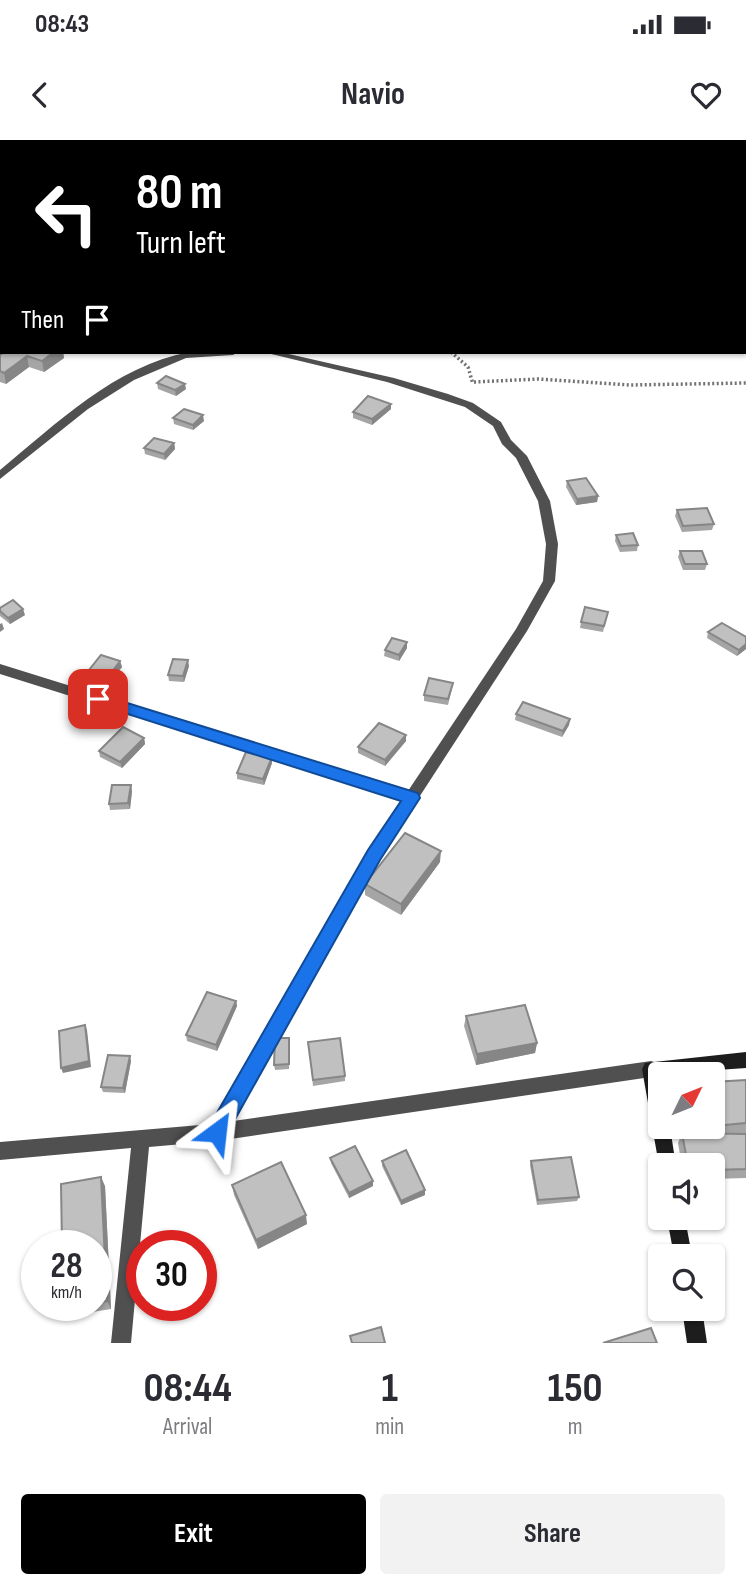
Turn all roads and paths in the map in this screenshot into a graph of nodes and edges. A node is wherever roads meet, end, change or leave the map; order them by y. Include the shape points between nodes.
1 (206, 354) edge
2 (277, 354) edge
3 (453, 354) edge
4 (474, 383) junction
5 (746, 383) edge
6 (469, 405) junction
7 (0, 476) edge
8 (0, 669) edge
9 (412, 798) junction
10 (746, 1060) edge
11 (725, 1062) edge
12 (648, 1069) edge
13 (217, 1132) junction
14 (141, 1139) junction
15 (0, 1151) edge
16 (694, 1321) edge
17 (121, 1343) edge
18 (698, 1343) edge

1 - 7 street via 180,356 128,378
2 - 6 street via 390,380
3 - 4 path via 468,367
4 - 5 path via 538,379 630,385
4 - 6 path
6 - 9 street via 497,424 506,442 521,456 544,501 552,544 550,581
8 - 9 street
9 - 13 street via 374,855
10 - 11 main road
12 - 13 street
13 - 14 street
14 - 15 street
14 - 17 street
16 - 18 main road

